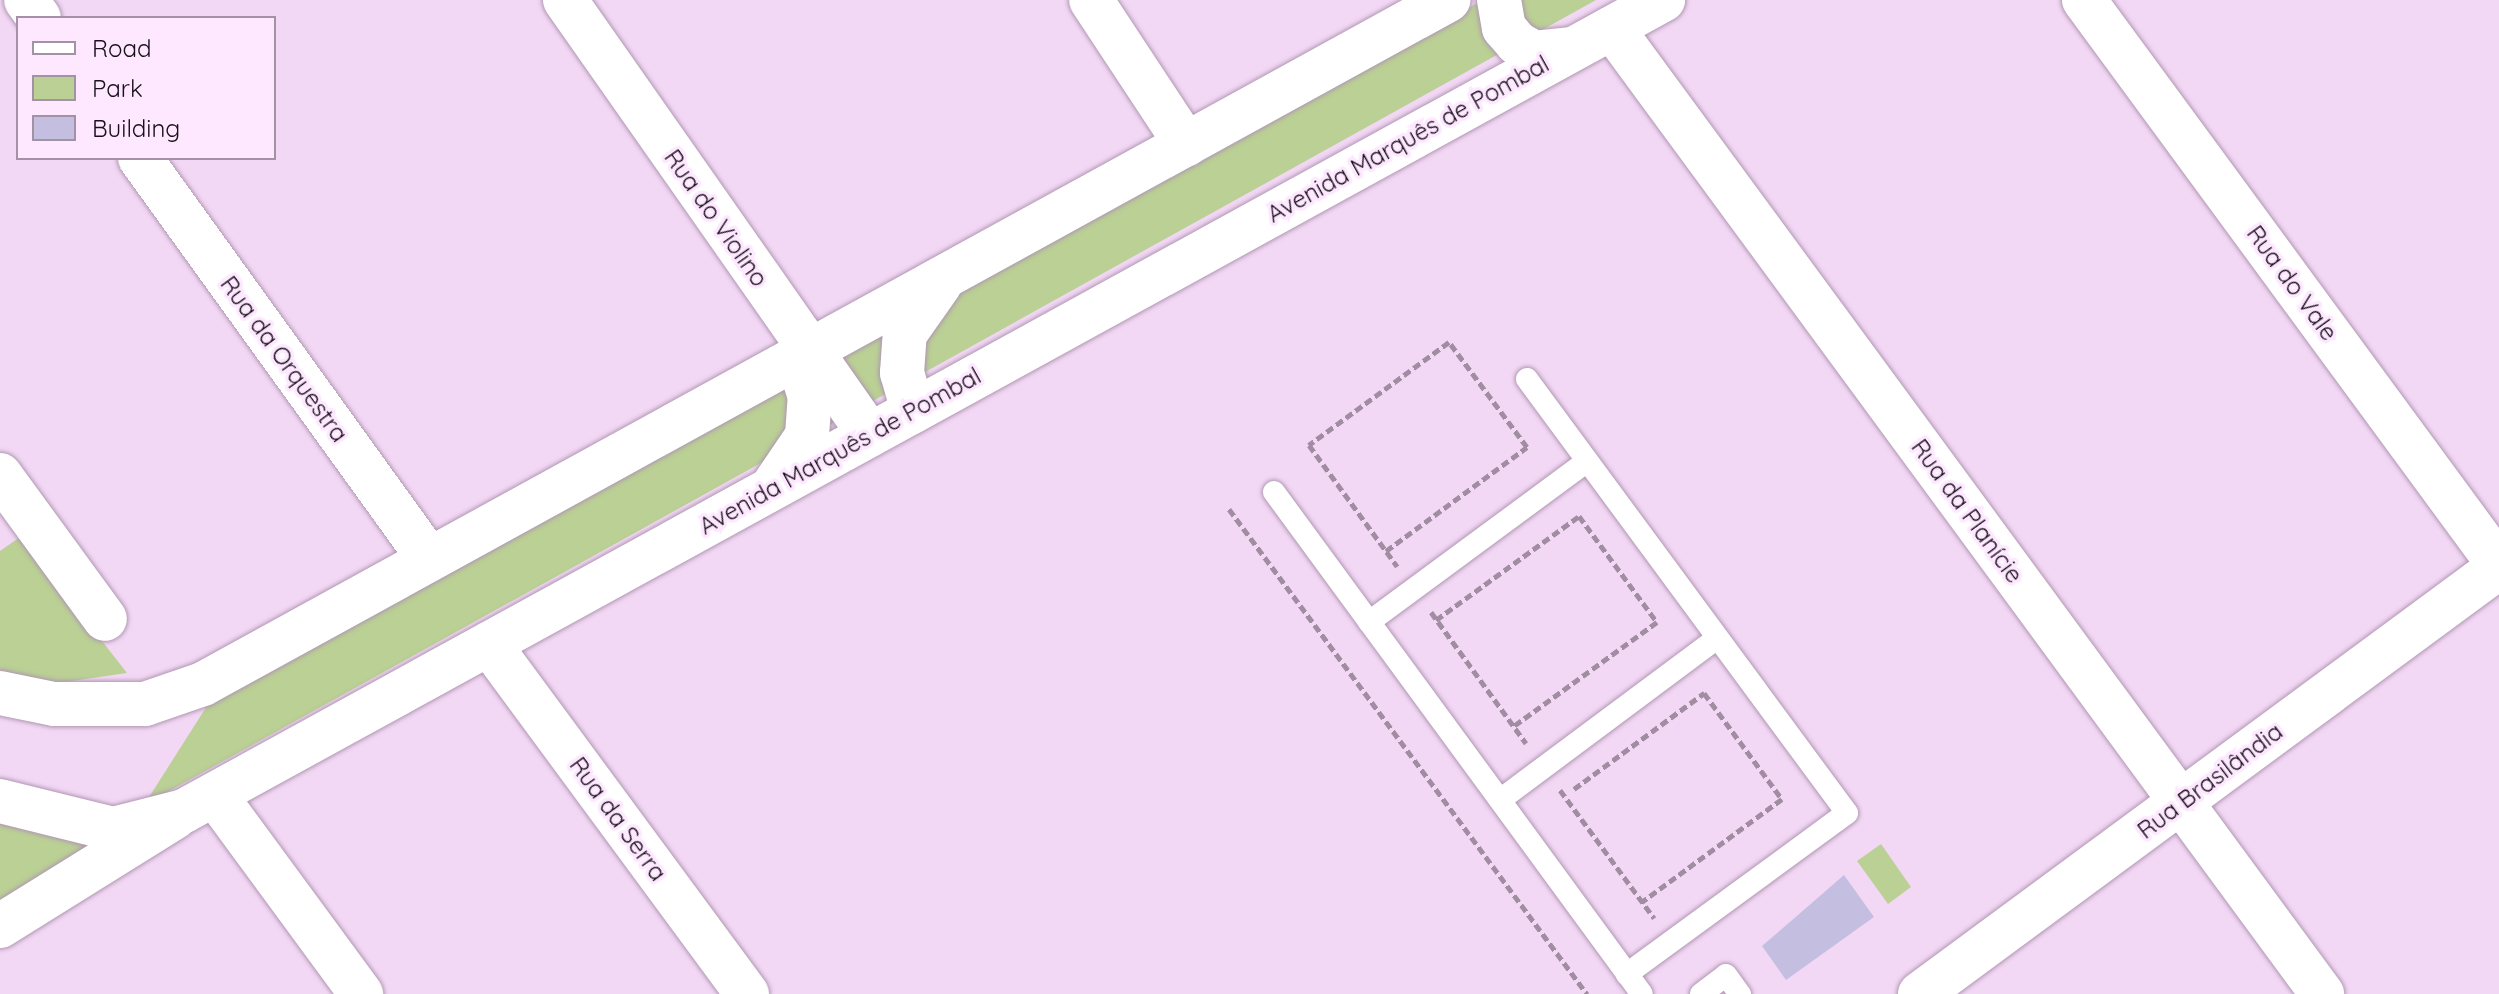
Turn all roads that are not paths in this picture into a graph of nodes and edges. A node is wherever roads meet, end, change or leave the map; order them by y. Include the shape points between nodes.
1 (565, 0) edge
2 (1091, 0) edge
3 (1448, 0) edge
4 (1499, 0) edge
5 (1663, 0) edge
6 (2084, 0) edge
7 (1612, 28) junction
8 (1573, 49) junction
9 (1186, 144) junction
10 (141, 160) edge
11 (953, 271) junction
12 (803, 354) junction
13 (1527, 379) dead end
14 (913, 411) junction
15 (870, 435) junction
16 (1587, 461) junction
17 (0, 475) edge
18 (1274, 492) dead end
19 (758, 497) junction
20 (13, 519) edge
21 (429, 559) junction
22 (2499, 566) edge
23 (105, 619) dead end
24 (1369, 622) junction
25 (1717, 638) junction
26 (489, 644) junction
27 (0, 693) edge
28 (1500, 800) junction
29 (0, 801) edge
30 (199, 803) junction
31 (2182, 803) junction
32 (0, 926) edge
33 (1627, 974) junction
34 (361, 994) edge
35 (747, 994) edge
36 (1642, 994) edge
37 (1701, 994) edge
38 (1740, 994) edge
39 (1920, 994) edge
40 (2322, 994) edge

1 - 12 street, Rua do Violino
2 - 9 street
3 - 9 street
4 - 8 street via 1504,28 1517,43 1534,53
5 - 7 street, Avenida Marquês de Pombal
6 - 22 street, Rua do Vale
7 - 8 street, Avenida Marquês de Pombal
7 - 31 street, Rua da Planície
8 - 14 street, Avenida Marquês de Pombal
9 - 11 street
10 - 21 street, Rua da Orquestra
11 - 12 street
11 - 14 street via 924,298 905,334 902,373
12 - 15 street, Rua do Violino
12 - 19 street via 810,397 807,436 788,472
12 - 21 street
13 - 16 lane
14 - 15 street, Avenida Marquês de Pombal
15 - 19 street, Avenida Marquês de Pombal
16 - 24 lane
16 - 25 lane
17 - 20 street
18 - 24 lane
19 - 26 street, Avenida Marquês de Pombal
20 - 23 street
21 - 27 street via 203,684 145,704 54,704
22 - 31 street, Rua Brasilândia
24 - 28 lane
25 - 28 lane
25 - 33 lane via 1847,813
26 - 30 street, Avenida Marquês de Pombal
26 - 35 street, Rua da Serra
28 - 33 lane
29 - 30 street, Avenida Marquês de Pombal via 113,829
30 - 32 street
30 - 34 street
31 - 39 street, Rua Brasilândia
31 - 40 street, Rua da Planície
33 - 36 lane
37 - 38 lane via 1726,975

